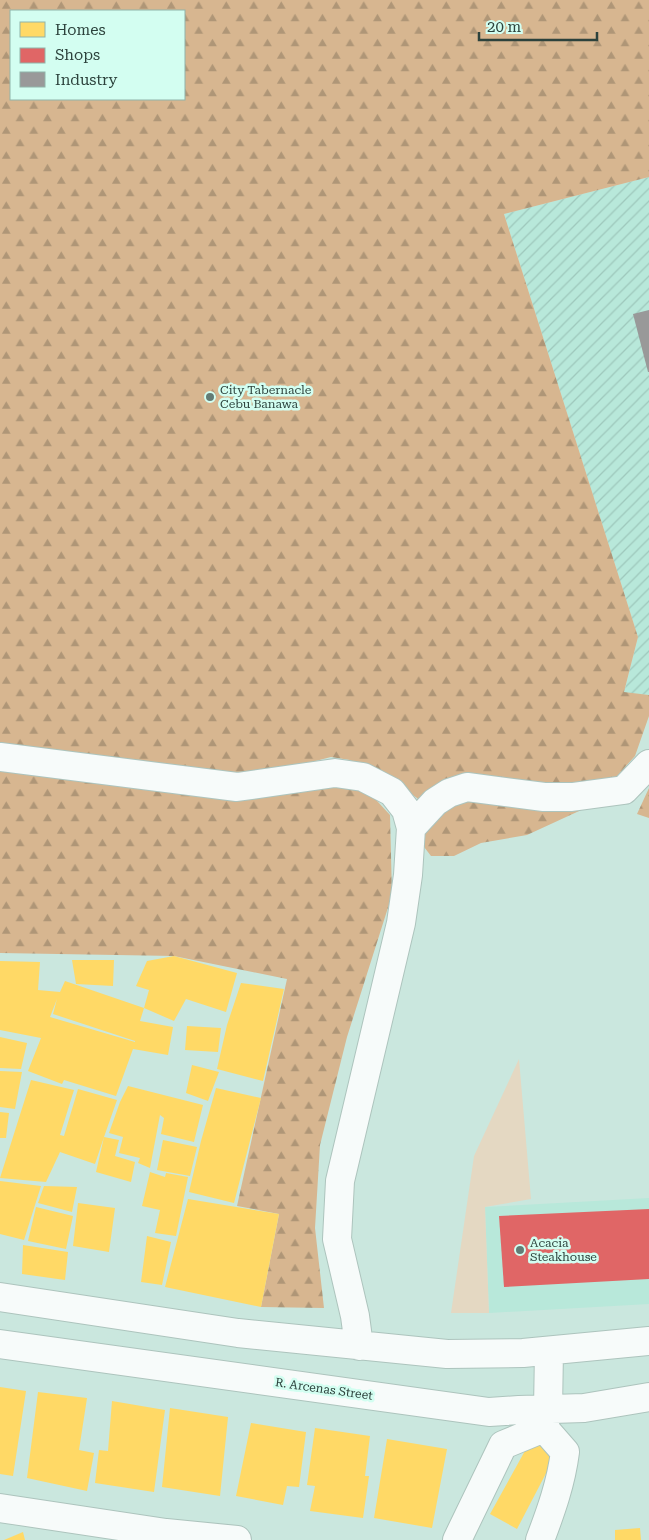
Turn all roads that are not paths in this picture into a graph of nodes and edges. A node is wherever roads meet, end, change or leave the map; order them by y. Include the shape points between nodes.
1 (0, 757) edge
2 (649, 764) edge
3 (411, 828) junction
4 (0, 1297) edge
5 (649, 1341) edge
6 (0, 1344) edge
7 (359, 1346) junction
8 (549, 1351) junction
9 (649, 1397) edge
10 (546, 1419) junction
11 (0, 1508) edge
12 (167, 1537) edge
13 (237, 1540) edge
14 (457, 1540) edge
15 (540, 1540) edge

1 - 3 street via 237,787 335,773 364,777 392,792 406,810
2 - 3 street via 624,790 572,797 544,797 467,787 435,802
3 - 7 street via 401,923 340,1180 336,1239
4 - 7 street via 238,1333
5 - 8 street
6 - 10 street, R. Arcenas Street
7 - 8 street via 447,1354
8 - 10 street
9 - 10 street, R. Arcenas Street via 584,1408
10 - 14 street via 503,1445
10 - 15 street via 565,1452 555,1500
11 - 12 street
12 - 13 street

